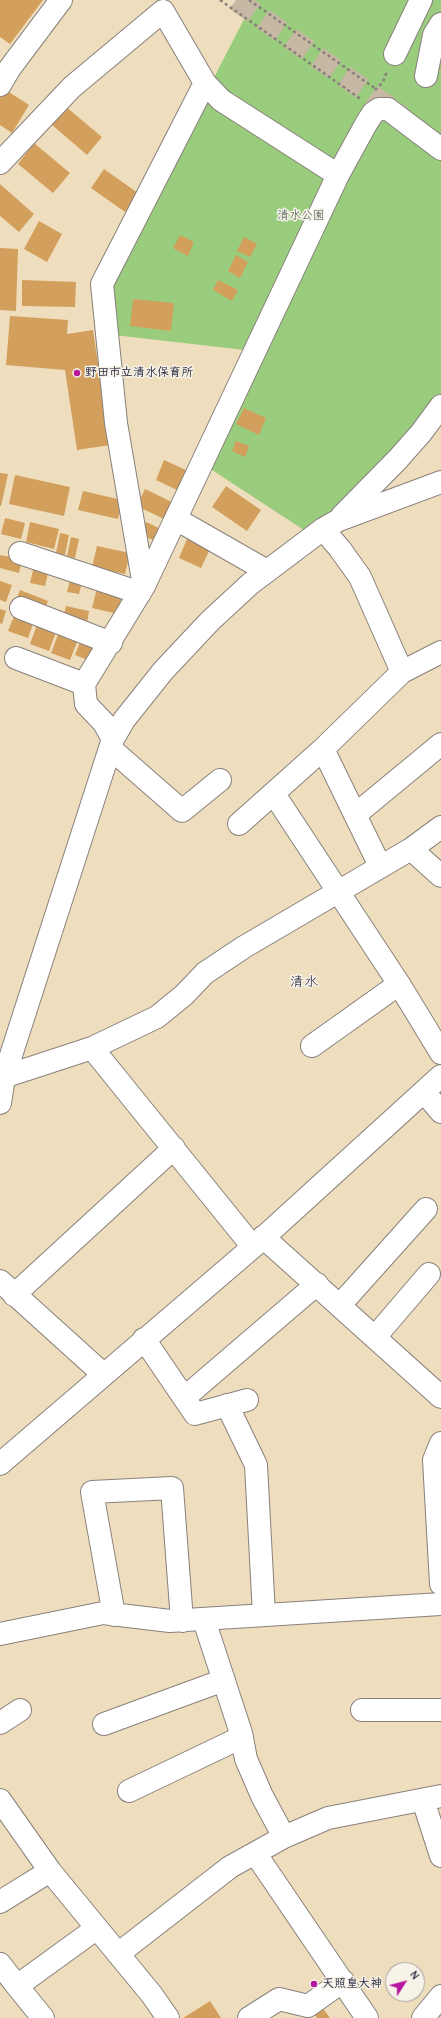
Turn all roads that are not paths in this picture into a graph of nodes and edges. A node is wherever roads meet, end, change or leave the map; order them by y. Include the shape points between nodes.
1 (62, 0) edge
2 (421, 0) edge
3 (441, 24) edge
4 (399, 47) road end
5 (426, 76) dead end
6 (205, 83) junction
7 (0, 85) edge
8 (441, 148) edge
9 (0, 163) edge
10 (338, 175) junction
11 (441, 406) edge
12 (441, 482) edge
13 (176, 519) junction
14 (331, 524) junction
15 (20, 553) dead end
16 (267, 572) junction
17 (142, 589) junction
18 (21, 608) dead end
19 (111, 642) junction
20 (441, 652) edge
21 (16, 658) dead end
22 (402, 672) junction
23 (84, 684) junction
24 (112, 743) junction
25 (441, 744) edge
26 (323, 749) junction
27 (220, 780) dead end
28 (274, 794) junction
29 (355, 816) junction
30 (239, 824) dead end
31 (441, 827) edge
32 (411, 849) junction
33 (380, 866) junction
34 (441, 876) edge
35 (337, 892) junction
36 (399, 984) junction
37 (312, 1046) dead end
38 (92, 1048) junction
39 (441, 1052) edge
40 (441, 1076) edge
41 (2, 1078) edge
42 (424, 1092) junction
43 (0, 1103) edge
44 (441, 1112) edge
45 (174, 1148) junction
46 (426, 1209) dead end
47 (258, 1242) junction
48 (429, 1274) dead end
49 (317, 1284) junction
50 (7, 1288) edge
51 (340, 1305) junction
52 (375, 1337) junction
53 (144, 1339) junction
54 (103, 1374) junction
55 (441, 1397) edge
56 (184, 1398) junction
57 (441, 1443) edge
58 (0, 1464) edge
59 (441, 1584) edge
60 (441, 1604) edge
61 (114, 1615) junction
62 (264, 1616) junction
63 (204, 1620) junction
64 (182, 1621) junction
65 (0, 1634) edge
66 (224, 1680) junction
67 (20, 1710) dead end
68 (362, 1710) dead end
69 (441, 1710) edge
70 (0, 1723) edge
71 (104, 1724) dead end
72 (242, 1737) junction
73 (128, 1791) dead end
74 (432, 1798) edge
75 (0, 1800) edge
76 (284, 1836) junction
77 (255, 1853) junction
78 (441, 1856) edge
79 (50, 1871) junction
80 (0, 1902) edge
81 (96, 1928) junction
82 (118, 1954) junction
83 (0, 1964) edge
84 (343, 1981) junction
85 (17, 1986) junction
86 (440, 1998) edge
87 (43, 2018) edge
88 (168, 2018) edge
89 (249, 2018) edge
90 (367, 2018) edge
91 (422, 2018) edge

1 - 7 street
2 - 4 street
3 - 5 street via 434,35
6 - 9 street via 164,12 72,87
6 - 10 street via 221,100
6 - 17 street via 102,284 116,423
8 - 10 street via 392,111 379,110 373,113
10 - 13 street
11 - 14 street via 417,438 373,487
12 - 14 street
13 - 16 street
13 - 17 street
14 - 16 street
14 - 22 street via 340,548 360,577
15 - 17 street
16 - 24 street via 210,621 189,643 124,720
17 - 19 street
18 - 19 street
19 - 23 street
20 - 22 street
21 - 23 street
22 - 26 street
23 - 24 street via 86,704 104,723
24 - 27 street via 182,811
24 - 41 street
25 - 29 street
26 - 28 street
26 - 29 street
28 - 30 street
28 - 35 street
29 - 33 street
31 - 32 street
32 - 33 street
32 - 34 street
33 - 35 street
35 - 36 street
35 - 38 street via 205,973 184,995 157,1017
36 - 37 street
36 - 39 street
38 - 41 street
38 - 45 street
40 - 42 street
41 - 43 street
42 - 44 street
42 - 47 street
45 - 47 street
45 - 50 street
46 - 51 street
47 - 49 street
47 - 53 street
48 - 52 street
49 - 51 street
49 - 56 street
50 - 54 street
51 - 52 street
52 - 55 street
53 - 54 street
53 - 56 street
54 - 58 street
56 - 62 street via 195,1414 237,1402 256,1465
57 - 59 street via 434,1460
60 - 62 street
61 - 64 street
61 - 64 street via 92,1492 172,1488
61 - 65 street via 103,1613
62 - 63 street
63 - 64 street
63 - 66 street
66 - 71 street
66 - 72 street
67 - 70 street
68 - 69 street
72 - 73 street
72 - 76 street via 246,1759 262,1796
74 - 76 street via 328,1818
74 - 78 street
75 - 79 street
76 - 77 street
77 - 82 street via 230,1867
77 - 84 street
79 - 80 street
79 - 81 street
81 - 82 street
81 - 85 street
82 - 88 street
83 - 85 street
84 - 89 street via 308,2006 279,1999
84 - 90 street
85 - 87 street
86 - 91 street

